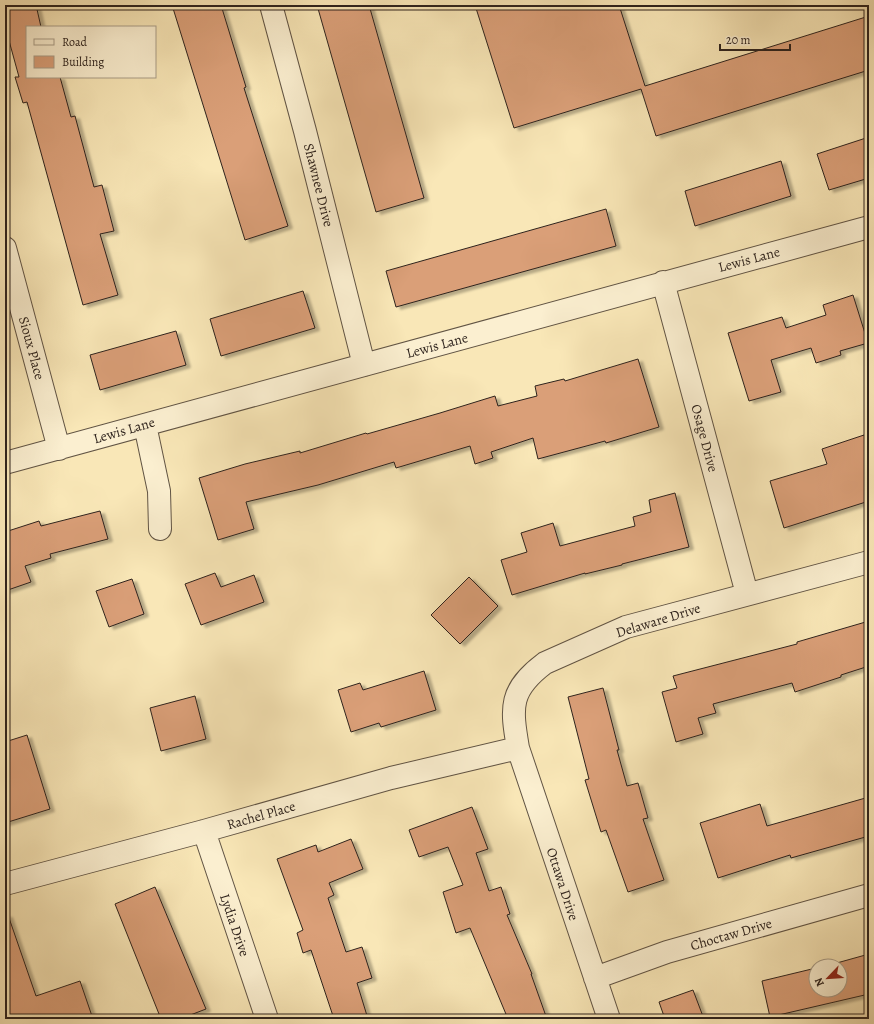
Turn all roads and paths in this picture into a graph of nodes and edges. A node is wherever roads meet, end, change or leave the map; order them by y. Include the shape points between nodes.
1 (271, 5) edge
2 (869, 227) edge
3 (5, 248) edge
4 (663, 282) junction
5 (364, 365) junction
6 (145, 424) junction
7 (59, 449) junction
8 (5, 463) edge
9 (160, 529) dead end
10 (869, 562) edge
11 (747, 594) junction
12 (518, 748) junction
13 (204, 831) junction
14 (5, 884) edge
15 (869, 895) edge
16 (595, 978) junction
17 (266, 1019) edge
18 (609, 1019) edge

1 - 5 street, Shawnee Drive
2 - 4 street, Lewis Lane
3 - 7 street, Sioux Place
4 - 5 street, Lewis Lane
4 - 11 street, Osage Drive
5 - 6 street, Lewis Lane
6 - 7 street, Lewis Lane
6 - 9 street via 159,491
7 - 8 street, Lewis Lane
10 - 11 street, Delaware Drive
11 - 12 street, Delaware Drive via 626,627 545,663 521,686 516,695 514,723
12 - 13 street, Rachel Place via 391,778
12 - 16 street, Ottawa Drive
13 - 14 street, Rachel Place
13 - 17 street, Lydia Drive
15 - 16 street, Choctaw Drive via 667,952
16 - 18 street, Ottawa Drive

